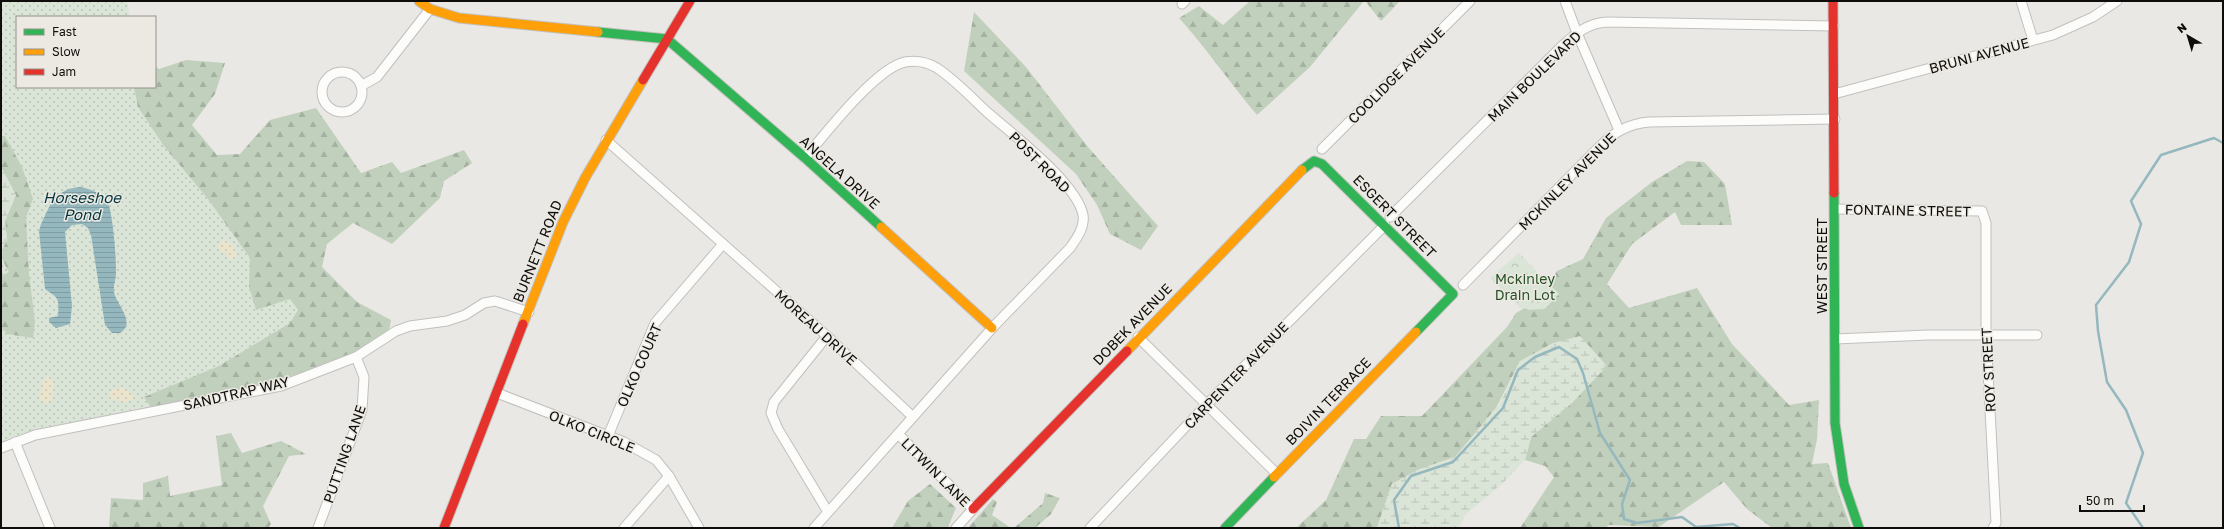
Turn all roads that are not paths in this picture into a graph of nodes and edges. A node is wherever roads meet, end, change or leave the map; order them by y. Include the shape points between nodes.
1 (419, 1) edge
2 (690, 1) edge
3 (1470, 1) edge
4 (1565, 1) edge
5 (1833, 1) edge
6 (2021, 1) edge
7 (2117, 1) edge
8 (430, 9) junction
9 (1834, 26) junction
10 (1577, 33) junction
11 (667, 39) junction
12 (2033, 40) junction
13 (361, 86) junction
14 (1834, 94) junction
15 (1835, 119) junction
16 (1620, 130) junction
17 (606, 140) junction
18 (1322, 149) dead end
19 (805, 158) junction
20 (1314, 161) joint
21 (1835, 209) junction
22 (1982, 211) joint
23 (1388, 221) junction
24 (724, 244) junction
25 (1464, 285) dead end
26 (1453, 294) joint
27 (528, 312) junction
28 (992, 328) junction
29 (1986, 334) junction
30 (2037, 335) dead end
31 (827, 336) junction
32 (1138, 337) junction
33 (1835, 339) junction
34 (356, 357) junction
35 (497, 393) junction
36 (1207, 405) junction
37 (913, 417) junction
38 (898, 434) junction
39 (608, 436) junction
40 (15, 442) junction
41 (1, 448) edge
42 (1276, 474) junction
43 (669, 476) junction
44 (973, 509) junction
45 (828, 512) junction
46 (50, 528) edge
47 (318, 528) edge
48 (444, 528) edge
49 (624, 528) edge
50 (699, 528) edge
51 (814, 528) edge
52 (956, 528) edge
53 (1090, 528) edge
54 (1225, 528) edge
55 (1859, 528) edge
56 (1993, 528) edge

1 - 8 street
2 - 11 street, BURNETT ROAD
3 - 18 street, COOLIDGE AVENUE
4 - 10 street
5 - 9 street, WEST STREET
6 - 12 street
7 - 12 street, BRUNI AVENUE via 2084,22
8 - 11 street via 459,18
8 - 13 street via 377,77
9 - 10 street, MAIN BOULEVARD via 1607,22 1593,24
9 - 14 street, WEST STREET
10 - 16 street
10 - 23 street, MAIN BOULEVARD
11 - 17 street, BURNETT ROAD
11 - 19 street, ANGELA DRIVE
12 - 14 street, BRUNI AVENUE
13 - 13 street via 354,76 342,72 335,73 322,87 323,99 333,109 352,109 360,99
14 - 15 street, WEST STREET
15 - 16 street, MCKINLEY AVENUE via 1649,122
15 - 21 street, WEST STREET
16 - 25 street, MCKINLEY AVENUE via 1598,148
17 - 24 street, MOREAU DRIVE
17 - 27 street, BURNETT ROAD via 562,222
19 - 28 street, ANGELA DRIVE
19 - 28 street, POST ROAD via 880,77 896,65 912,61 930,64 941,71 1042,161 1077,200 1083,214 1083,224 1070,248
20 - 23 street, ESGERT STREET via 1322,164
20 - 32 street, DOBEK AVENUE via 1301,171
21 - 22 street, FONTAINE STREET
21 - 33 street, WEST STREET
22 - 29 street, ROY STREET via 1986,223
23 - 26 street, ESGERT STREET
23 - 36 street, CARPENTER AVENUE
24 - 31 street, MOREAU DRIVE
24 - 39 street, OLKO COURT via 655,322
26 - 42 street, BOIVIN TERRACE
27 - 34 street, SANDTRAP WAY via 495,301 484,303 465,315 396,331
27 - 35 street, BURNETT ROAD
28 - 37 street, POST ROAD
29 - 30 street
29 - 33 street
29 - 56 street, ROY STREET via 1996,523
31 - 37 street, MOREAU DRIVE
31 - 45 street via 774,402 771,413
32 - 36 street
32 - 44 street, DOBEK AVENUE
33 - 55 street, WEST STREET via 1834,423 1844,484
34 - 40 street, SANDTRAP WAY via 281,386 35,435
34 - 47 street, PUTTING LANE via 364,377 362,410
35 - 39 street, OLKO CIRCLE
35 - 48 street, BURNETT ROAD
36 - 42 street
36 - 53 street, CARPENTER AVENUE
37 - 38 street
38 - 44 street, LITWIN LANE
38 - 45 street
39 - 43 street, OLKO CIRCLE via 656,460
40 - 41 street, SANDTRAP WAY
40 - 46 street
42 - 54 street, BOIVIN TERRACE
43 - 49 street
43 - 50 street, OLKO CIRCLE
44 - 52 street, LITWIN LANE
45 - 51 street

